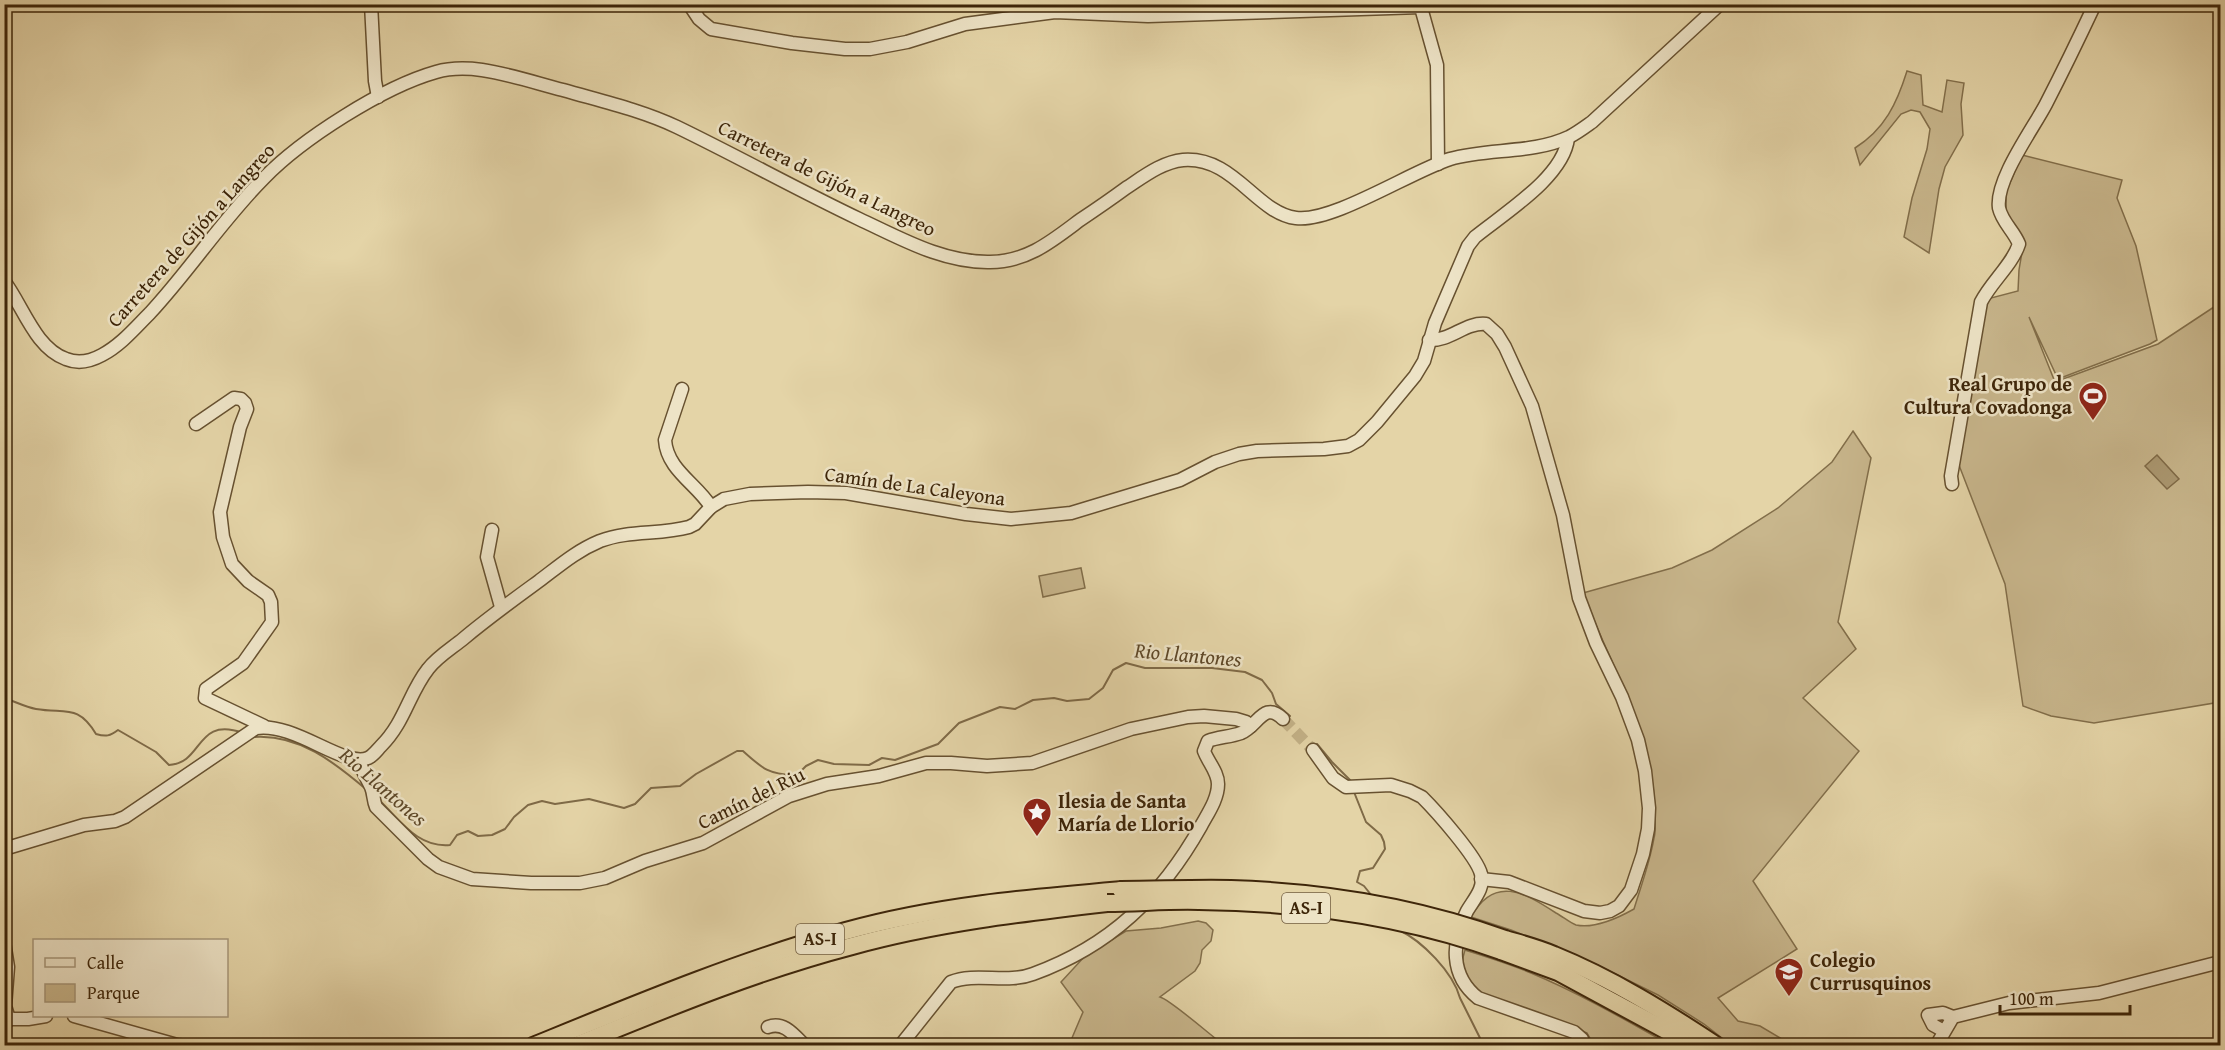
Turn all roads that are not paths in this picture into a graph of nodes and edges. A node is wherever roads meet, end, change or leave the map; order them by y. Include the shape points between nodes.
1 (370, 4) edge
2 (689, 4) edge
3 (2095, 4) edge
4 (1421, 6) edge
5 (1714, 6) edge
6 (378, 97) junction
7 (1568, 138) junction
8 (1438, 164) junction
9 (4, 281) edge
10 (1429, 340) junction
11 (682, 389) dead end
12 (196, 424) dead end
13 (1952, 484) dead end
14 (711, 507) junction
15 (492, 530) dead end
16 (501, 608) junction
17 (1284, 719) dead end
18 (1251, 726) junction
19 (265, 727) junction
20 (1313, 750) tunnel mouth
21 (359, 760) junction
22 (4, 849) edge
23 (1482, 879) junction
24 (4, 942) edge
25 (1503, 945) junction
26 (2220, 964) edge
27 (40, 1017) edge
28 (78, 1017) edge
29 (1953, 1017) junction
30 (7, 1022) edge
31 (768, 1027) dead end
32 (1944, 1031) junction
33 (187, 1046) edge
34 (533, 1046) edge
35 (574, 1046) edge
36 (805, 1046) edge
37 (900, 1046) edge
38 (1585, 1046) edge
39 (1689, 1046) edge
40 (1717, 1046) edge
41 (1936, 1046) edge

1 - 6 street
2 - 4 street via 711,29 845,49 870,49 965,24 1055,12 1148,16
3 - 13 street via 2019,150 2000,195 2003,220 2019,244 1981,302
4 - 8 street via 1437,65
5 - 7 street, Carretera de Gijón a Langreo via 1600,115
6 - 8 street, Carretera de Gijón a Langreo via 441,71 471,69 505,75 670,124 932,252 990,262 1017,259 1045,247 1145,175 1184,160 1206,162 1225,170 1276,210 1294,218 1316,217 1339,209
6 - 9 street, Carretera de Gijón a Langreo via 297,149 266,176 171,291 133,331 99,357 74,362 50,350
7 - 8 street, Carretera de Gijón a Langreo via 1519,149 1469,154
7 - 10 street, Camín de La Caleyona via 1560,158 1537,189 1467,246
10 - 14 street, Camín de La Caleyona via 1415,376 1377,422 1348,446 1239,454 1180,480 1071,513 1011,519 846,493 808,492 735,496
10 - 23 street via 1448,338 1478,323 1491,327 1528,396 1563,515 1579,598 1638,741 1649,808 1643,854 1634,881 1619,906 1600,913 1584,911 1509,882
11 - 14 street via 666,447 681,475
12 - 19 street via 234,398 245,403 247,409 237,438 220,523 232,564 268,595 272,622 243,663 206,689 205,698
14 - 16 street, Camín de La Caleyona via 690,527 613,537 587,547
15 - 16 street via 487,556
16 - 21 street, Camín de La Caleyona via 430,666 397,727 373,755
17 - 18 street via 1270,711
18 - 21 street, Camín del Riu via 1236,719 1188,717 1131,729 1032,764 926,764 827,784 789,796 703,843 580,883 472,879 439,867 373,796
18 - 37 street via 1238,734 1208,741 1203,751 1218,778 1217,794 1195,836 1137,913 1090,947 1030,975 951,982
19 - 21 street via 290,732
19 - 22 street via 247,734 125,817
20 - 23 street via 1339,784 1391,785 1422,797 1474,860
23 - 38 street via 1459,932 1456,949 1459,977 1466,989 1478,999 1574,1032
24 - 30 street via 8,967
25 - 34 highway, AS-I, bridge via 1470,926 1314,894 1231,889 1121,890 1008,900 895,919 771,954
25 - 35 highway, AS-I, bridge via 1315,908 1198,901 1107,903 1011,914 851,946 698,996
25 - 39 highway, AS-I
25 - 40 highway, AS-I via 1554,955 1675,1018
26 - 29 street via 2099,993 2009,1004
27 - 30 street
28 - 33 street
29 - 32 street
29 - 32 street via 1943,1013 1928,1015 1933,1025
31 - 36 street via 783,1026
32 - 41 street

